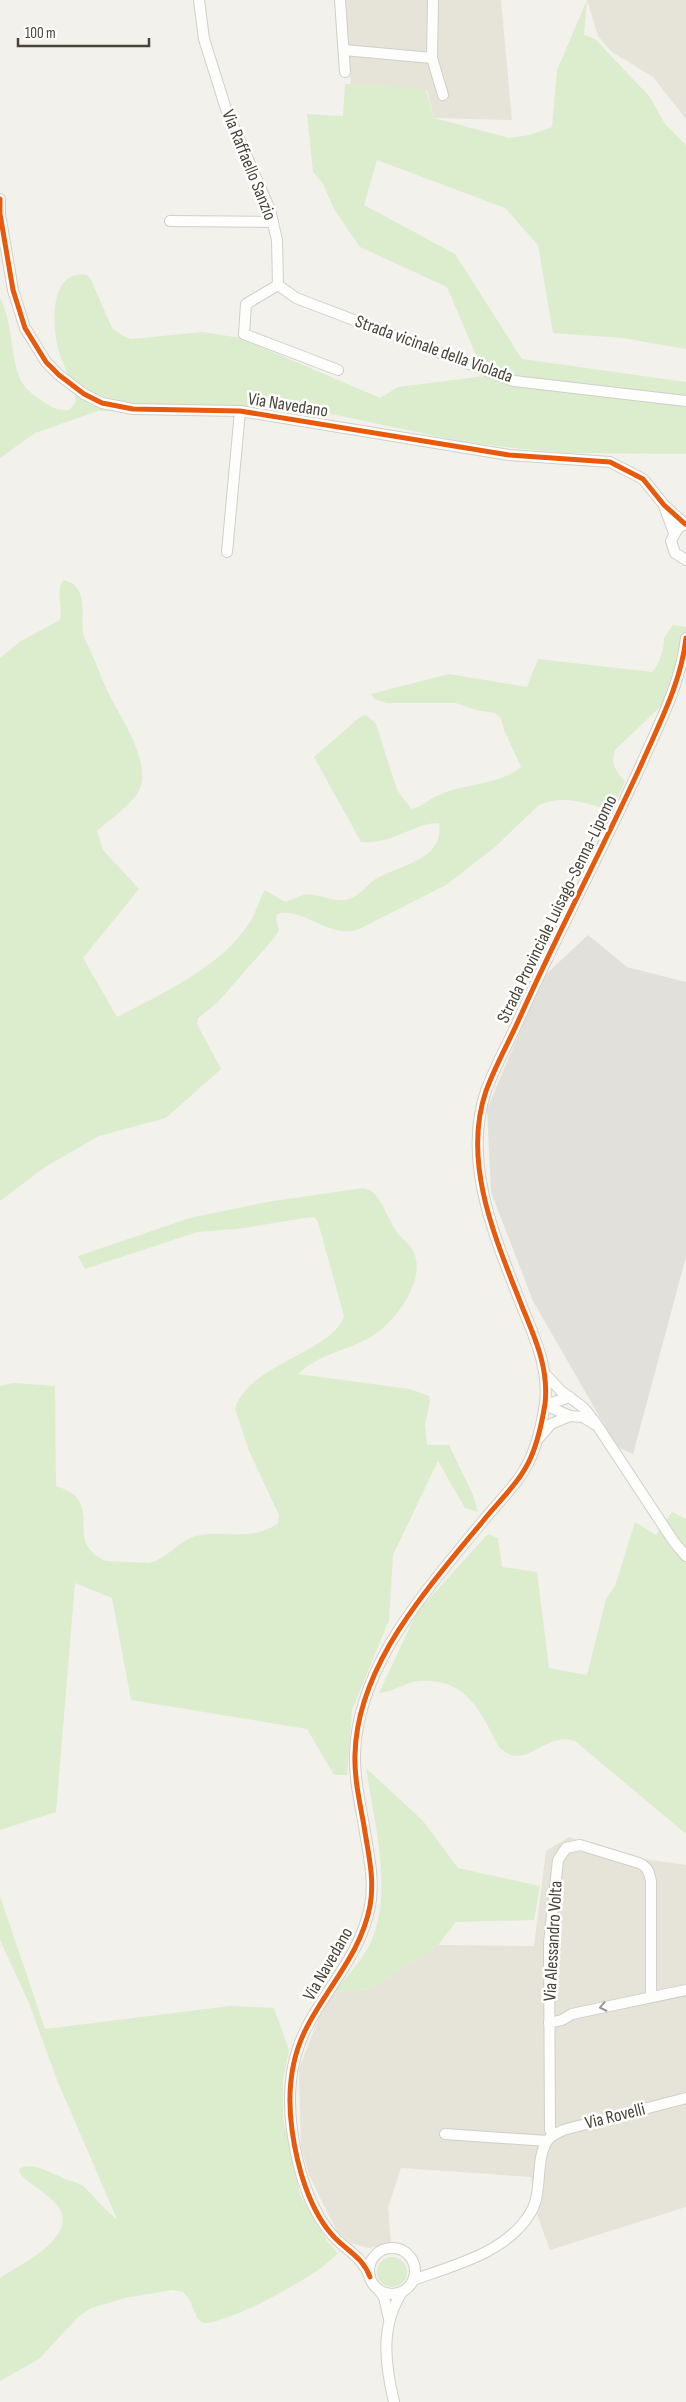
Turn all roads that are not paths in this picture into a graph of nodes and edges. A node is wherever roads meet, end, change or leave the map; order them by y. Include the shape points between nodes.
1 (199, 0) edge
2 (340, 0) edge
3 (433, 0) edge
4 (344, 50) junction
5 (432, 58) junction
6 (345, 72) dead end
7 (443, 95) dead end
8 (0, 199) edge
9 (170, 221) dead end
10 (273, 222) junction
11 (278, 285) junction
12 (338, 370) dead end
13 (686, 401) edge
14 (240, 411) junction
15 (664, 505) junction
16 (685, 524) edge
17 (674, 533) junction
18 (227, 552) dead end
19 (686, 562) edge
20 (686, 638) edge
21 (545, 1374) junction
22 (570, 1397) junction
23 (544, 1405) junction
24 (570, 1416) junction
25 (598, 1427) junction
26 (537, 1440) junction
27 (686, 1556) edge
28 (686, 1990) edge
29 (651, 1996) junction
30 (549, 2023) junction
31 (686, 2098) edge
32 (444, 2134) dead end
33 (550, 2138) junction
34 (343, 2244) junction
35 (383, 2251) junction
36 (411, 2259) junction
37 (444, 2268) junction
38 (370, 2277) junction
39 (413, 2280) junction
40 (378, 2289) junction
41 (402, 2292) junction
42 (389, 2319) junction
43 (394, 2402) edge

1 - 10 street, Via Raffaello Sanzio via 204,40 226,109
2 - 4 street
3 - 5 street
4 - 5 street
4 - 6 street
5 - 7 street
8 - 14 street, Via Navedano via 13,290 20,315 46,362 65,381 102,403 133,409
9 - 10 street
10 - 11 street, Via Raffaello Sanzio via 277,240
11 - 12 street via 246,304 244,334
11 - 13 street, Strada vicinale della Violada via 296,298 514,381
14 - 15 street, Via Navedano via 509,455 610,462 643,479
14 - 18 street
15 - 16 street, Via Navedano
15 - 17 street, Via Navedano
16 - 17 street
17 - 19 street, Via Navedano via 672,548
20 - 21 street, Strada Provinciale Luisago-Senna-Lipomo via 683,664 665,711 605,845 550,952 486,1092 480,1118 480,1182 542,1356
21 - 22 street via 552,1384
21 - 23 street, Strada Provinciale Luisago-Senna-Lipomo
22 - 23 street
22 - 25 street via 584,1408
23 - 24 street
23 - 26 street, Strada Provinciale Luisago-Senna-Lipomo
24 - 25 street via 583,1417
24 - 26 street via 551,1424
25 - 27 street
26 - 34 street, Via Navedano via 530,1460 517,1480 406,1618 369,1687 356,1734 354,1758 372,1877 372,1900 352,1957 305,2030 289,2083 297,2159 325,2224
28 - 29 street
29 -> 30 street via 572,2014
29 - 30 street, Via Alessandro Volta via 651,1881 645,1866 580,1845 566,1848 558,1860 548,1943
30 - 33 street, Via Alessandro Volta
31 - 33 street, Via Rovelli via 562,2130
32 - 33 street, Via Rovelli
33 - 37 street via 543,2151 537,2196 522,2225 497,2246
34 - 35 street via 366,2252
34 - 38 street, Via Navedano via 366,2265
35 - 36 street via 398,2250
35 - 38 street via 372,2262
36 - 37 street via 430,2269
36 - 39 street via 415,2272
37 - 39 street
38 - 40 street
39 - 41 street
40 - 41 street via 387,2293
40 - 42 street via 384,2297
41 - 42 street
42 - 43 street via 385,2345

